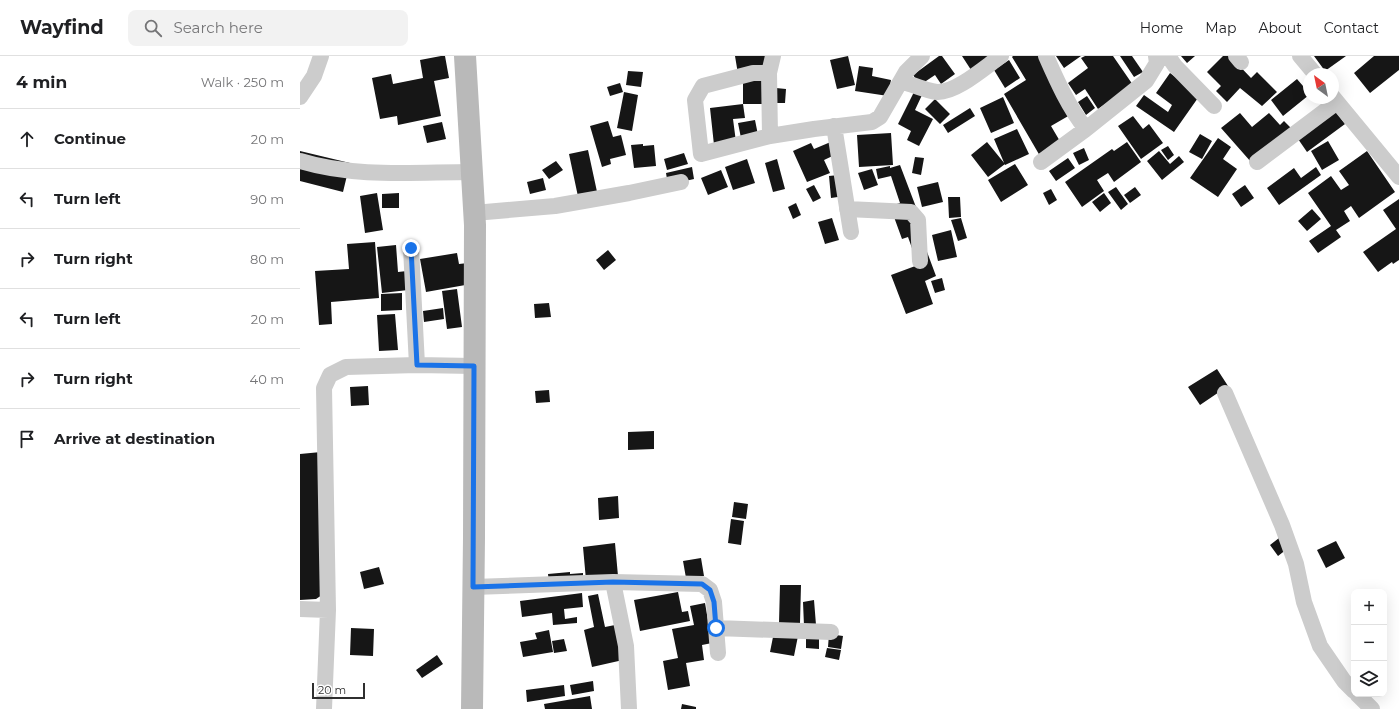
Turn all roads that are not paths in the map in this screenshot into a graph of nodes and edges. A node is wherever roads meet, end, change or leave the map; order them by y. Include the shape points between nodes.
1 (321, 56) edge
2 (465, 56) edge
3 (773, 56) edge
4 (922, 56) edge
5 (1001, 56) edge
6 (1046, 56) edge
7 (1156, 56) edge
8 (1168, 56) edge
9 (1300, 56) edge
10 (1310, 68) edge
11 (769, 73) junction
12 (901, 81) junction
13 (300, 98) edge
14 (1330, 104) edge
15 (1338, 104) edge
16 (1214, 106) dead end
17 (834, 126) junction
18 (1086, 129) junction
19 (770, 136) junction
20 (300, 161) edge
21 (1041, 162) dead end
22 (1257, 162) dead end
23 (472, 172) junction
24 (1399, 177) edge
25 (681, 182) dead end
26 (847, 209) junction
27 (474, 213) junction
28 (851, 232) dead end
29 (411, 248) dead end
30 (920, 261) dead end
31 (417, 365) junction
32 (474, 366) junction
33 (1225, 393) dead end
34 (613, 582) junction
35 (473, 587) junction
36 (300, 609) edge
37 (328, 610) junction
38 (716, 628) junction
39 (831, 632) dead end
40 (718, 653) dead end
41 (1351, 688) edge
42 (1360, 697) edge
43 (324, 709) edge
44 (472, 709) edge
45 (629, 709) edge
46 (1372, 709) edge

1 - 13 street via 314,76
2 - 23 main road
3 - 11 street
4 - 12 street
5 - 12 street via 947,91 935,92
6 - 18 street via 1056,80
7 - 18 street via 1157,63 1146,81
8 - 16 street
9 - 10 street
11 - 19 street
11 - 19 street via 753,73 702,86 695,100 701,154
12 - 17 street via 880,117 872,122
14 - 22 street
15 - 24 street
17 - 19 street
17 - 26 street
18 - 21 street
20 - 23 street via 362,172
23 - 27 main road
25 - 27 street via 555,206
26 - 28 street
26 - 30 street via 911,212 918,220
27 - 32 main road
29 - 31 street
31 - 32 street
31 - 37 street via 346,366 330,375 324,388
32 - 35 main road
33 - 41 street via 1287,538 1296,564 1304,602 1320,646
34 - 35 street
34 - 38 street via 702,584 710,590 714,602
34 - 45 street via 626,646
35 - 44 main road
36 - 37 street
37 - 43 street
38 - 39 street
38 - 40 street
42 - 46 street

